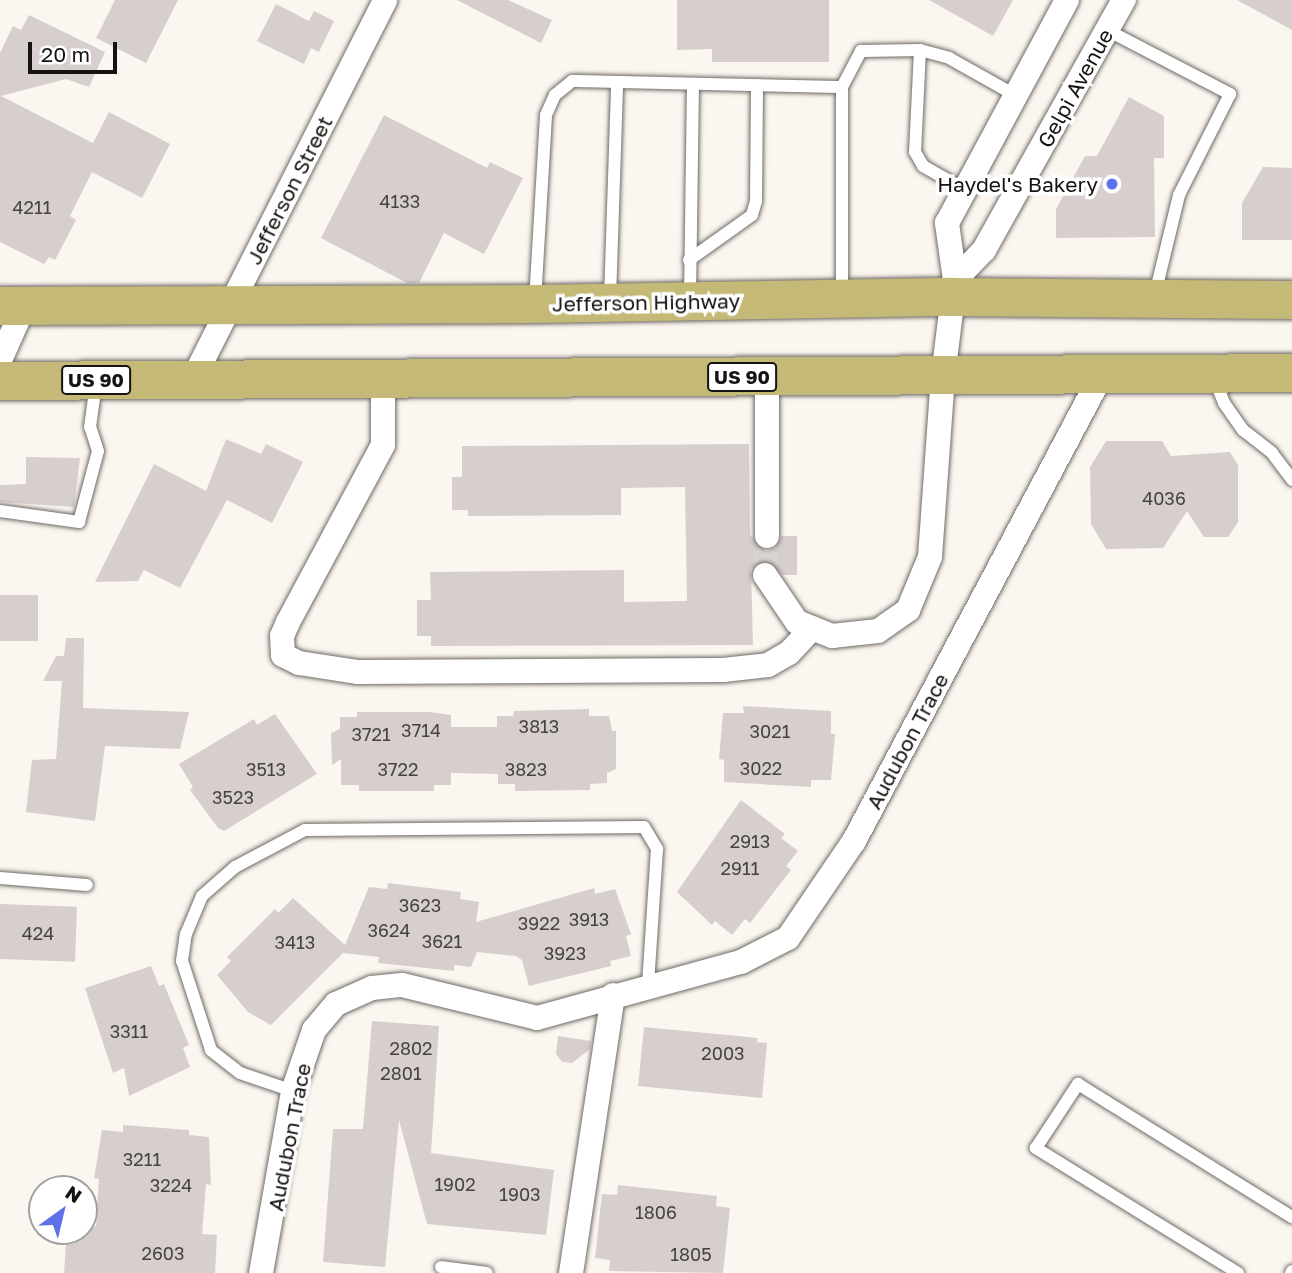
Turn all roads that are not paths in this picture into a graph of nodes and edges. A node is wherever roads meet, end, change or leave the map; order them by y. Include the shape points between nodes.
1 (385, 0) edge
2 (1067, 0) edge
3 (1124, 0) edge
4 (1107, 30) junction
5 (919, 50) junction
6 (617, 83) junction
7 (693, 84) junction
8 (757, 85) junction
9 (842, 87) junction
10 (1014, 96) junction
11 (965, 190) junction
12 (690, 260) junction
13 (954, 288) junction
14 (842, 299) junction
15 (1292, 300) edge
16 (1153, 301) junction
17 (689, 302) junction
18 (609, 303) junction
19 (535, 304) junction
20 (12, 306) edge
21 (230, 307) junction
22 (0, 360) edge
23 (1213, 373) junction
24 (1292, 373) edge
25 (1102, 374) junction
26 (943, 376) junction
27 (767, 377) junction
28 (96, 380) junction
29 (383, 380) junction
30 (0, 381) edge
31 (192, 381) junction
32 (1292, 480) edge
33 (0, 511) edge
34 (767, 536) tunnel mouth
35 (765, 575) tunnel mouth
36 (812, 628) junction
37 (0, 878) edge
38 (87, 885) dead end
39 (648, 986) junction
40 (613, 995) junction
41 (293, 1091) junction
42 (1292, 1217) edge
43 (441, 1268) dead end
44 (261, 1273) edge
45 (487, 1273) edge
46 (571, 1273) edge
47 (1238, 1273) edge

1 - 21 street, Jefferson Street
2 - 10 street
3 - 4 street, Gelpi Avenue
4 - 13 street, Gelpi Avenue via 984,250
4 - 16 lane via 1230,94 1179,195
5 - 9 lane via 861,51
5 - 10 lane via 949,58
5 - 11 lane via 915,152 923,166
6 - 7 lane
6 - 18 lane
6 - 19 lane via 572,81 555,95 546,116
7 - 8 lane
7 - 12 lane
8 - 9 lane
8 - 12 lane via 752,215
9 - 14 lane
10 - 11 street
11 - 13 street via 947,223
12 - 17 lane
13 - 14 main road, Jefferson Highway
13 - 16 main road, Jefferson Highway
13 - 26 street
14 - 17 main road, Jefferson Highway
15 - 16 main road, Jefferson Highway
17 - 18 main road, Jefferson Highway
18 - 19 main road, Jefferson Highway
19 - 21 main road, Jefferson Highway
20 - 21 main road, Jefferson Highway
20 - 22 street
21 - 31 street, Jefferson Street
23 - 24 main road, US 90
23 - 25 main road, US 90
23 - 32 lane via 1224,403 1243,430 1272,453
25 - 26 main road, US 90
25 - 39 street, Audubon Trace via 854,841 789,938 741,962
26 - 27 main road, US 90
26 - 36 street via 930,557 908,610 878,631 832,636
27 - 29 main road, US 90
27 - 34 street
28 - 30 main road, US 90
28 - 31 main road, US 90
28 - 33 lane via 90,427 98,451 79,522
29 - 31 main road, US 90
29 - 36 street via 383,445 288,622 282,636 283,655 299,663 358,672 622,673 768,665 789,653
35 - 36 street via 797,622
37 - 38 lane
39 - 40 street, Audubon Trace
39 - 41 lane via 657,849 644,827 305,830 235,867 202,896 186,934 182,961 211,1050 240,1073
40 - 41 street, Audubon Trace via 537,1018 402,985 372,988 336,1004 314,1030
40 - 46 street
41 - 44 street, Audubon Trace
42 - 47 lane via 1078,1084 1036,1149
43 - 45 lane

